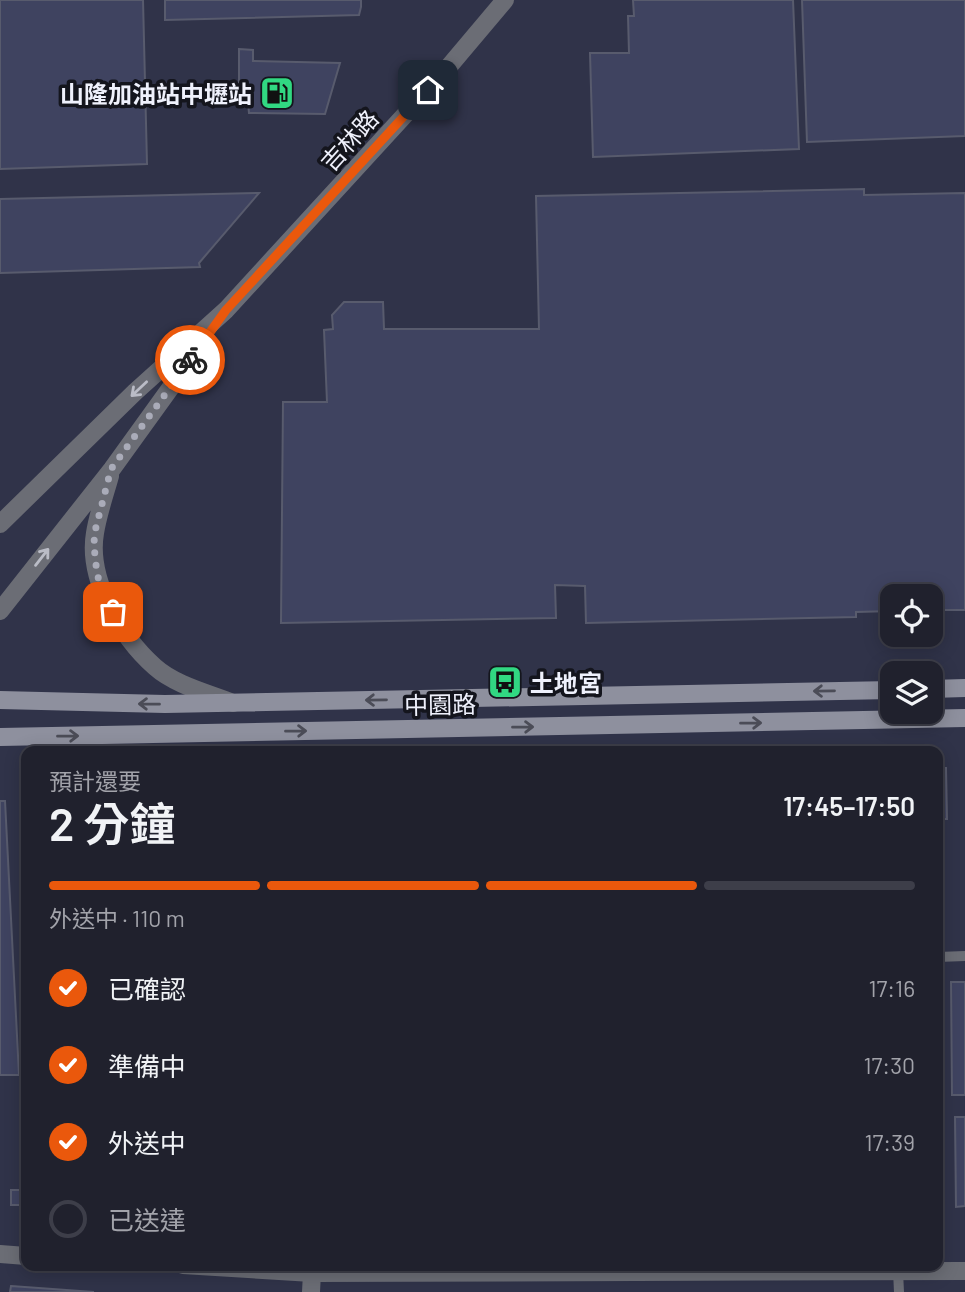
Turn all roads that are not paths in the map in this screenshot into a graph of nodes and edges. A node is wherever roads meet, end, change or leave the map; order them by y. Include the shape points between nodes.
1 (505, 0) edge
2 (226, 310) junction
3 (111, 469) junction
4 (32, 494) junction
5 (0, 508) edge
6 (0, 524) edge
7 (0, 611) edge
8 (965, 688) edge
9 (943, 689) edge
10 (880, 690) edge
11 (0, 700) edge
12 (233, 703) junction
13 (965, 718) edge
14 (0, 737) edge
15 (965, 956) edge
16 (943, 957) edge
17 (0, 1254) edge
18 (21, 1256) edge
19 (280, 1271) edge
20 (898, 1271) junction
21 (965, 1271) edge
22 (312, 1273) junction
23 (311, 1292) edge
24 (899, 1292) edge

1 - 2 street, 吉林路
2 - 3 street, 吉林路
2 -> 4 street, 吉林路
7 -> 3 street, 吉林路
3 - 12 street via 94,535 100,588 131,641 156,668
4 - 5 street
4 - 6 street, 吉林路
8 - 9 main road
10 -> 12 main road, 中園路
12 -> 11 main road, 中園路
14 -> 13 main road, 中園路
15 - 16 lane
17 - 18 street
19 - 22 street
20 - 21 street
20 - 22 street
20 - 24 lane
22 - 23 street

